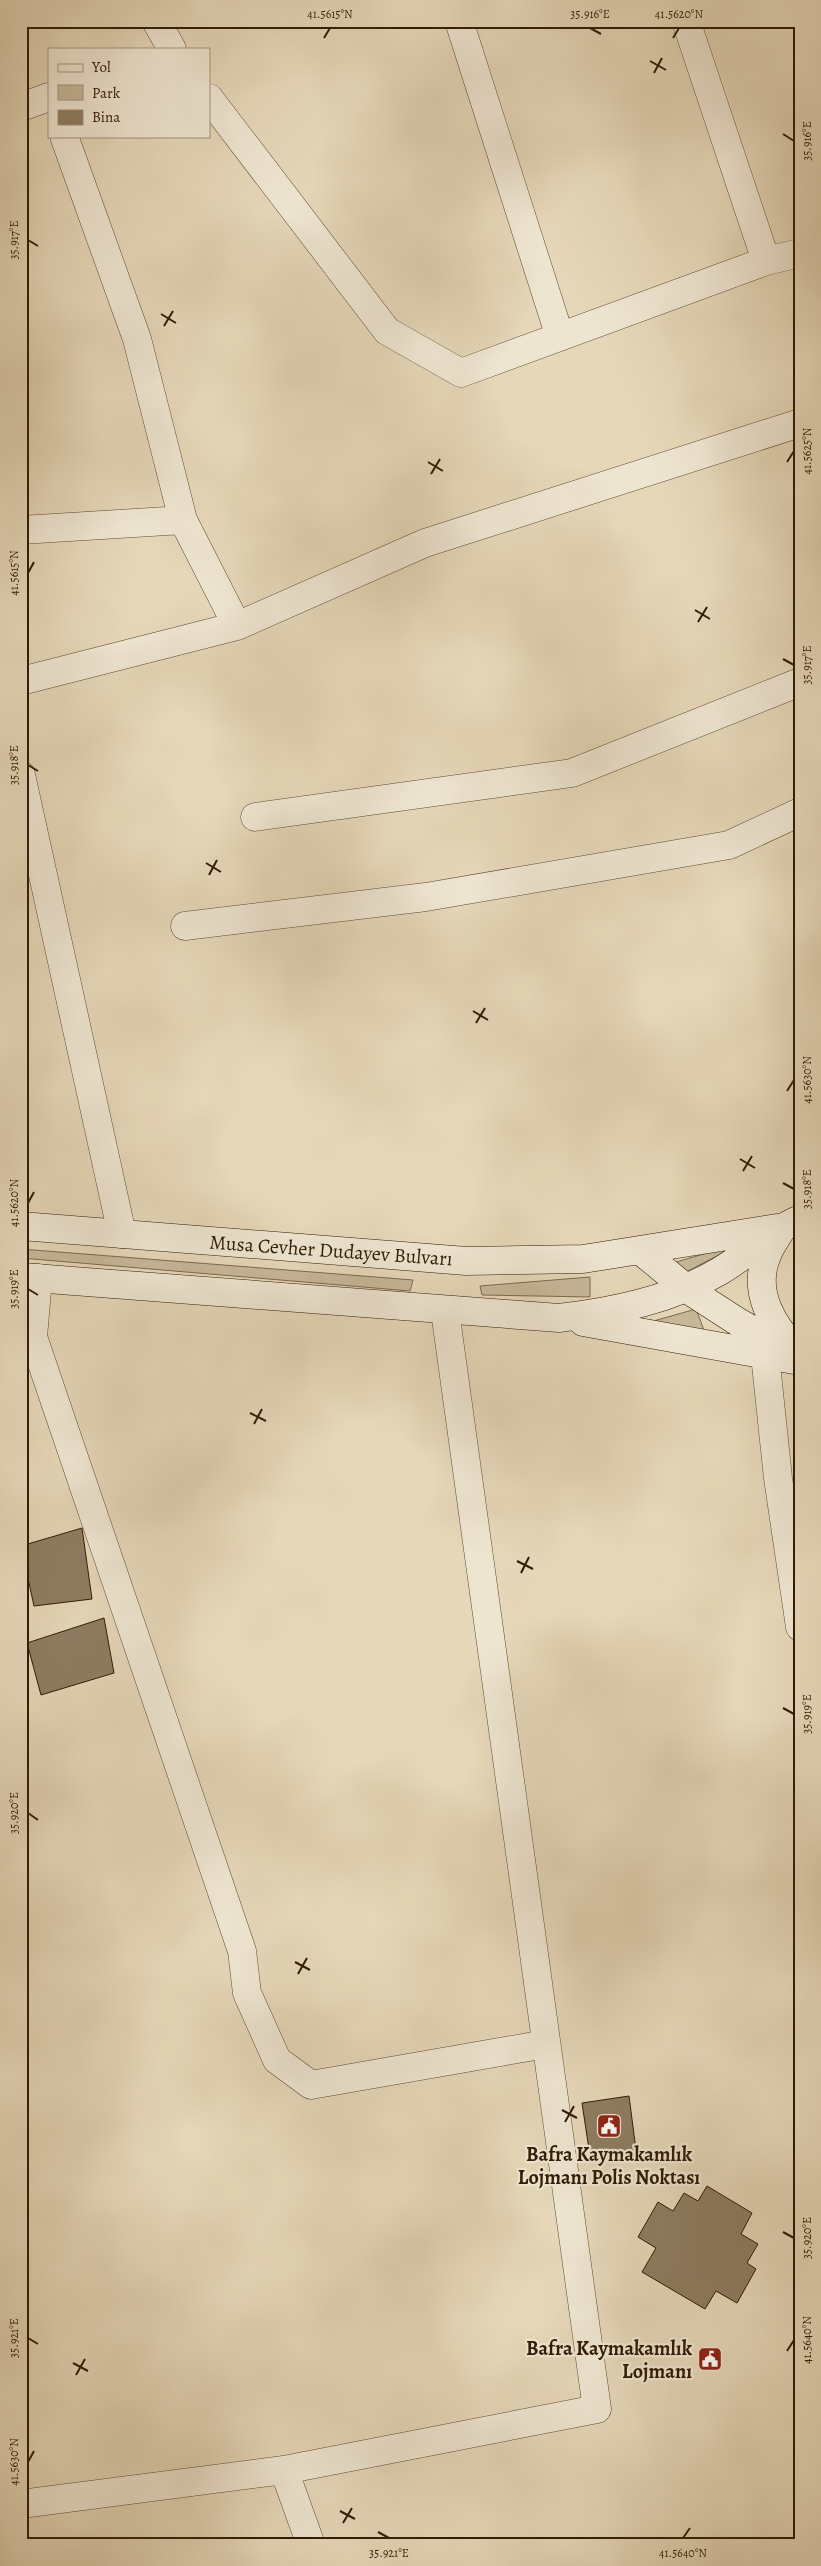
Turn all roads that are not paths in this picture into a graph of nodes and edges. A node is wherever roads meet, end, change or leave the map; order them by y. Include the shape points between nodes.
1 (156, 21) edge
2 (459, 21) edge
3 (686, 21) edge
4 (171, 48) edge
5 (48, 97) edge
6 (210, 99) edge
7 (21, 107) edge
8 (65, 138) edge
9 (800, 254) edge
10 (766, 261) junction
11 (560, 337) junction
12 (800, 423) edge
13 (183, 520) junction
14 (21, 530) edge
15 (237, 626) junction
16 (21, 681) edge
17 (800, 682) edge
18 (21, 775) edge
19 (800, 812) edge
20 (255, 817) dead end
21 (32, 878) edge
22 (185, 926) dead end
23 (791, 1223) edge
24 (21, 1226) edge
25 (122, 1234) junction
26 (641, 1251) junction
27 (29, 1277) edge
28 (687, 1289) junction
29 (445, 1310) junction
30 (559, 1318) junction
31 (800, 1352) edge
32 (765, 1355) junction
33 (800, 1356) edge
34 (800, 1361) edge
35 (800, 1627) edge
36 (546, 2044) junction
37 (284, 2470) junction
38 (21, 2504) edge
39 (311, 2545) edge

1 - 4 street
2 - 11 street
3 - 10 street
5 - 7 street
6 - 11 street via 387,331 461,374
8 - 13 street via 137,340
9 - 10 street
10 - 11 street
12 - 15 street via 425,543
13 - 14 street
13 - 15 street
15 - 16 street
17 - 20 street via 572,773
18 - 21 street
19 - 22 street via 729,845 426,897
21 - 25 street
23 - 26 street, Musa Cevher Dudayev Bulvarı
23 - 28 street via 721,1271
23 - 31 street via 766,1258 761,1284 766,1306 781,1335
24 - 25 street, Musa Cevher Dudayev Bulvarı
25 - 26 street, Musa Cevher Dudayev Bulvarı via 466,1260 583,1259
26 - 28 street
27 - 29 street
27 - 36 street via 33,1337 242,1951 247,1993 277,2060 311,2085
28 - 30 street via 608,1312
28 - 33 street
29 - 30 street
29 - 36 street
30 - 32 street
32 - 34 street
32 - 35 street via 778,1478
36 - 37 street via 597,2409
37 - 38 street
37 - 39 street

